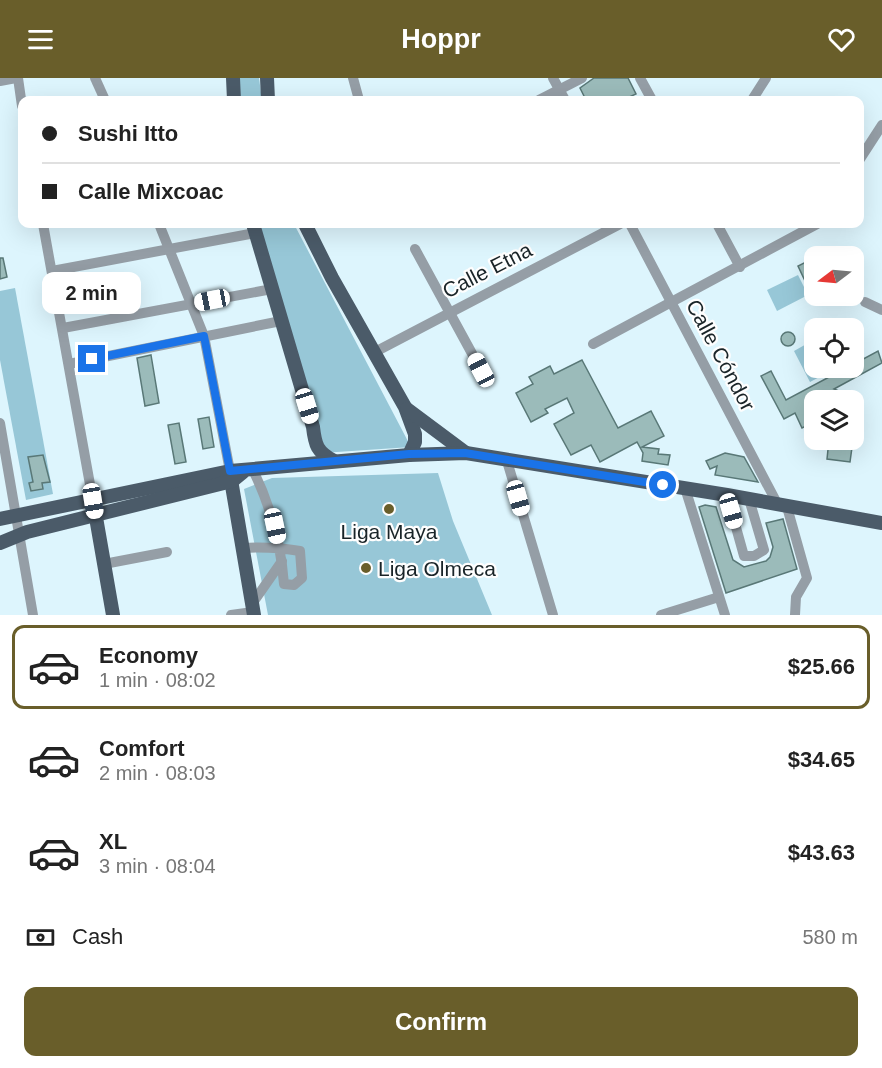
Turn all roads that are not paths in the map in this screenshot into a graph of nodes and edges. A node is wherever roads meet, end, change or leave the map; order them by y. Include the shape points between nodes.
1 (17, 78) edge
2 (94, 78) edge
3 (233, 78) edge
4 (267, 78) edge
5 (353, 78) edge
6 (553, 78) edge
7 (582, 78) edge
8 (640, 78) edge
9 (764, 79) edge
10 (0, 81) edge
11 (559, 90) junction
12 (20, 96) edge
13 (103, 96) edge
14 (234, 96) edge
15 (268, 96) edge
16 (357, 96) edge
17 (547, 96) edge
18 (563, 96) edge
19 (650, 96) edge
20 (754, 96) edge
21 (882, 125) edge
22 (864, 153) edge
23 (44, 228) edge
24 (161, 228) edge
25 (254, 228) edge
26 (307, 228) edge
27 (612, 228) edge
28 (632, 228) edge
29 (719, 228) edge
30 (810, 228) edge
31 (170, 249) junction
32 (415, 249) dead end
33 (740, 267) junction
34 (52, 271) junction
35 (272, 288) junction
36 (671, 302) junction
37 (866, 302) dead end
38 (192, 304) junction
39 (882, 310) edge
40 (449, 312) junction
41 (281, 321) junction
42 (63, 328) junction
43 (204, 336) junction
44 (593, 344) dead end
45 (373, 353) junction
46 (69, 364) junction
47 (481, 370) dead end
48 (405, 407) junction
49 (0, 423) edge
50 (314, 442) junction
51 (465, 453) junction
52 (409, 454) junction
53 (507, 461) junction
54 (336, 462) junction
55 (297, 464) junction
56 (239, 474) junction
57 (685, 488) junction
58 (727, 495) junction
59 (749, 499) junction
60 (782, 506) junction
61 (94, 508) junction
62 (14, 516) junction
63 (0, 519) edge
64 (882, 523) edge
65 (19, 537) junction
66 (0, 543) edge
67 (243, 548) junction
68 (167, 552) dead end
69 (281, 556) junction
70 (104, 564) junction
71 (719, 597) junction
72 (253, 610) edge
73 (33, 615) edge
74 (113, 615) edge
75 (231, 615) edge
76 (553, 615) edge
77 (661, 615) edge
78 (724, 615) edge
79 (795, 615) edge

1 - 10 street
1 - 12 street
2 - 13 street
3 - 14 main road
4 - 15 main road
5 - 16 street
6 - 11 street
7 - 11 street
8 - 19 street
9 - 20 street
11 - 17 street
11 - 18 street
21 - 22 street
23 - 34 street
24 - 31 street
25 - 31 street
25 - 35 main road
26 - 45 main road
27 - 40 street, Calle Etna
28 - 36 street, Calle Cóndor
29 - 33 street
30 - 33 street
31 - 34 street
31 - 38 street
32 - 40 street
33 - 36 street
34 - 42 street
35 - 38 street
35 - 41 main road
36 - 44 street
36 - 60 street, Calle Cóndor
37 - 39 street
38 - 42 street
38 - 43 street
40 - 45 street, Calle Etna
40 - 47 street
41 - 43 street
41 - 50 main road
42 - 46 street
43 - 46 street
43 - 56 street
45 - 48 main road
46 - 61 street
48 - 51 main road
48 - 52 main road via 416,441
49 - 62 street
50 - 54 main road via 320,454
50 - 55 main road
51 - 52 main road
51 - 53 main road
52 - 54 main road
53 - 57 main road
53 - 76 street
54 - 55 main road
55 - 56 main road
56 - 61 main road
56 - 67 main road
56 - 69 street via 272,513
57 - 58 main road
57 - 71 street
58 - 59 main road
58 - 59 street via 744,556 764,550
59 - 60 main road
60 - 64 main road
60 - 79 street, Calle Cóndor via 807,578 796,597
61 - 62 main road
61 - 65 main road
61 - 70 main road
62 - 63 main road
62 - 65 street
65 - 66 main road
65 - 73 street
67 - 69 street
67 - 72 main road
68 - 70 street
69 - 72 street
70 - 74 main road
71 - 77 street
71 - 78 street
72 - 75 street

